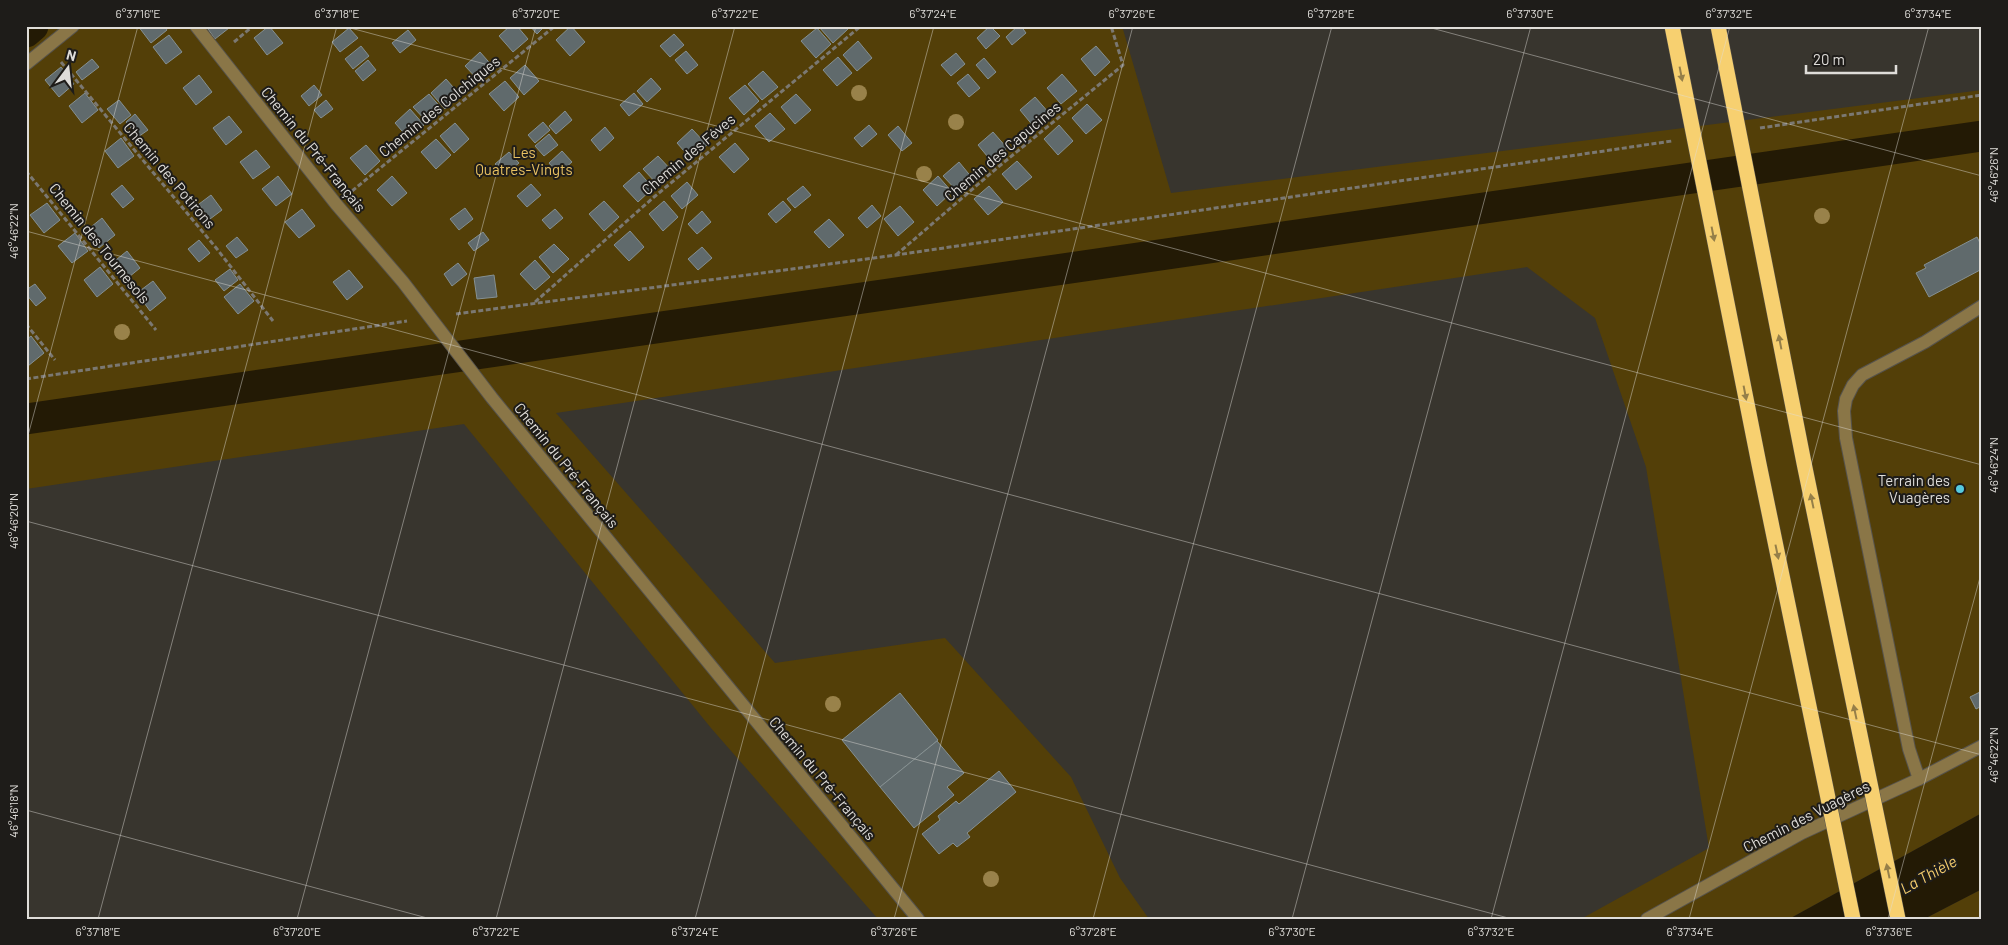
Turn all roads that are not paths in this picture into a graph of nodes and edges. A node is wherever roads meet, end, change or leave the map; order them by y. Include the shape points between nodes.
1 (73, 26) edge
2 (196, 26) edge
3 (1672, 26) edge
4 (1718, 26) edge
5 (26, 64) edge
6 (1982, 306) edge
7 (1982, 746) edge
8 (1919, 779) junction
9 (918, 919) edge
10 (1647, 919) edge
11 (1853, 919) edge
12 (1898, 919) edge

1 - 5 street
2 - 9 street, Chemin du Pré-Français via 336,204 403,282 492,398
3 -> 11 highway, bridge
12 -> 4 highway, bridge
6 - 8 street via 1925,342 1862,375 1853,385 1844,411 1846,438 1908,749
7 - 8 street, Chemin des Vuagères
8 - 10 street, Chemin des Vuagères via 1802,833

